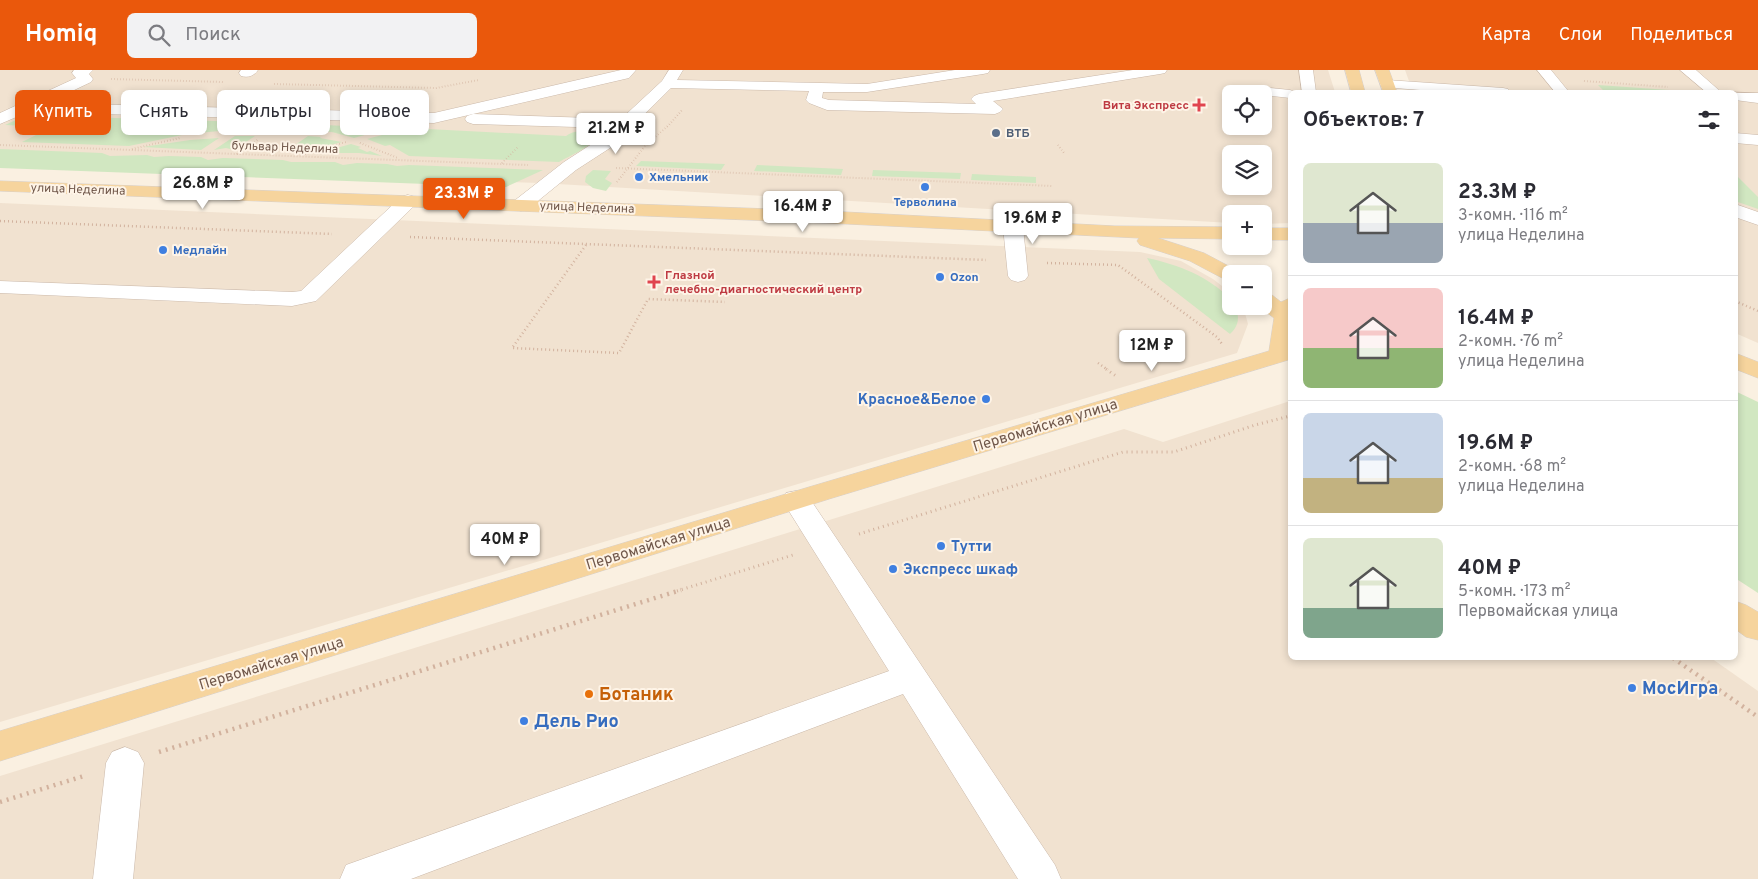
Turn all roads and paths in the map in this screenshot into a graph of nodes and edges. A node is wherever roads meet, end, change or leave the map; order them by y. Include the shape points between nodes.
1 (809, 70) edge
2 (900, 70) edge
3 (983, 70) edge
4 (1160, 70) edge
5 (1306, 70) edge
6 (1352, 70) edge
7 (1687, 70) edge
8 (627, 73) edge
9 (86, 74) edge
10 (1547, 74) edge
11 (672, 77) edge
12 (483, 79) dead end
13 (916, 81) junction
14 (229, 82) dead end
15 (1387, 82) edge
16 (268, 84) dead end
17 (704, 84) junction
18 (810, 87) junction
19 (56, 90) edge
20 (1309, 90) edge
21 (1357, 90) edge
22 (1481, 90) edge
23 (1560, 90) edge
24 (1703, 90) edge
25 (1712, 90) edge
26 (1272, 92) edge
27 (1288, 94) edge
28 (604, 96) dead end
29 (1738, 96) edge
30 (1758, 98) edge
31 (111, 109) edge
32 (591, 109) dead end
33 (15, 112) edge
34 (434, 118) junction
35 (0, 119) edge
36 (578, 122) junction
37 (626, 124) junction
38 (1738, 138) edge
39 (1758, 140) edge
40 (0, 145) edge
41 (1058, 145) dead end
42 (1064, 153) dead end
43 (570, 166) junction
44 (627, 169) junction
45 (0, 186) edge
46 (1053, 186) dead end
47 (408, 201) junction
48 (521, 205) junction
49 (1738, 211) edge
50 (1758, 219) edge
51 (0, 221) edge
52 (1013, 227) junction
53 (1115, 232) junction
54 (1222, 233) edge
55 (1272, 234) edge
56 (1288, 234) edge
57 (372, 236) junction
58 (587, 244) junction
59 (1017, 268) junction
60 (1222, 270) edge
61 (0, 287) edge
62 (725, 302) dead end
63 (1738, 302) edge
64 (1272, 305) edge
65 (1758, 311) edge
66 (1288, 314) edge
67 (1228, 350) dead end
68 (1738, 361) edge
69 (1098, 363) dead end
70 (1758, 371) edge
71 (1122, 381) dead end
72 (1288, 417) edge
73 (796, 500) junction
74 (825, 545) junction
75 (1738, 615) edge
76 (1758, 628) edge
77 (1676, 660) edge
78 (910, 677) junction
79 (1758, 717) edge
80 (0, 746) edge
81 (125, 763) junction
82 (0, 802) edge
83 (113, 879) edge
84 (360, 879) edge
85 (1041, 879) edge

1 - 18 street
2 - 13 street
3 - 13 street
4 - 18 street via 979,99 995,109 827,105 814,100
5 - 20 street
6 - 21 main road
7 - 25 street
8 - 28 street
8 - 34 street
9 - 14 path
9 - 19 street
10 - 23 street
10 - 24 path
11 - 17 street
11 - 37 street
12 - 16 path via 436,88
13 - 18 street via 867,88
15 - 22 street
17 - 18 street
17 - 44 path
26 - 27 street
29 - 30 street
31 - 34 street
32 - 36 street
33 - 35 street
34 - 36 street
36 - 37 street
37 - 43 street via 604,144
38 - 39 street
40 - 43 path, бульвар Неделина
41 - 42 path
43 - 44 path, бульвар Неделина
43 - 48 street
44 - 46 path, бульвар Неделина
45 - 47 main road, улица Неделина
47 - 48 main road, улица Неделина
47 - 57 street
48 - 52 main road, улица Неделина via 826,216
49 - 50 street
51 - 57 path
52 - 53 main road, улица Неделина
52 - 59 street
53 - 54 main road
53 - 60 main road via 1197,257
55 - 56 main road
57 - 58 path
57 - 61 street via 308,296 292,299
58 - 59 path
58 - 62 path via 512,348 619,353 648,299
59 - 67 path via 1118,266 1217,337
63 - 65 path
64 - 66 main road
66 - 73 main road, Первомайская улица via 1280,355
68 - 70 main road
69 - 71 path
72 - 74 path via 1174,452 1123,452
73 - 74 street
73 - 80 main road, Первомайская улица
74 - 78 street
74 - 81 path
75 - 76 main road
77 - 79 path
78 - 84 street
78 - 85 street
81 - 82 path
81 - 83 street

